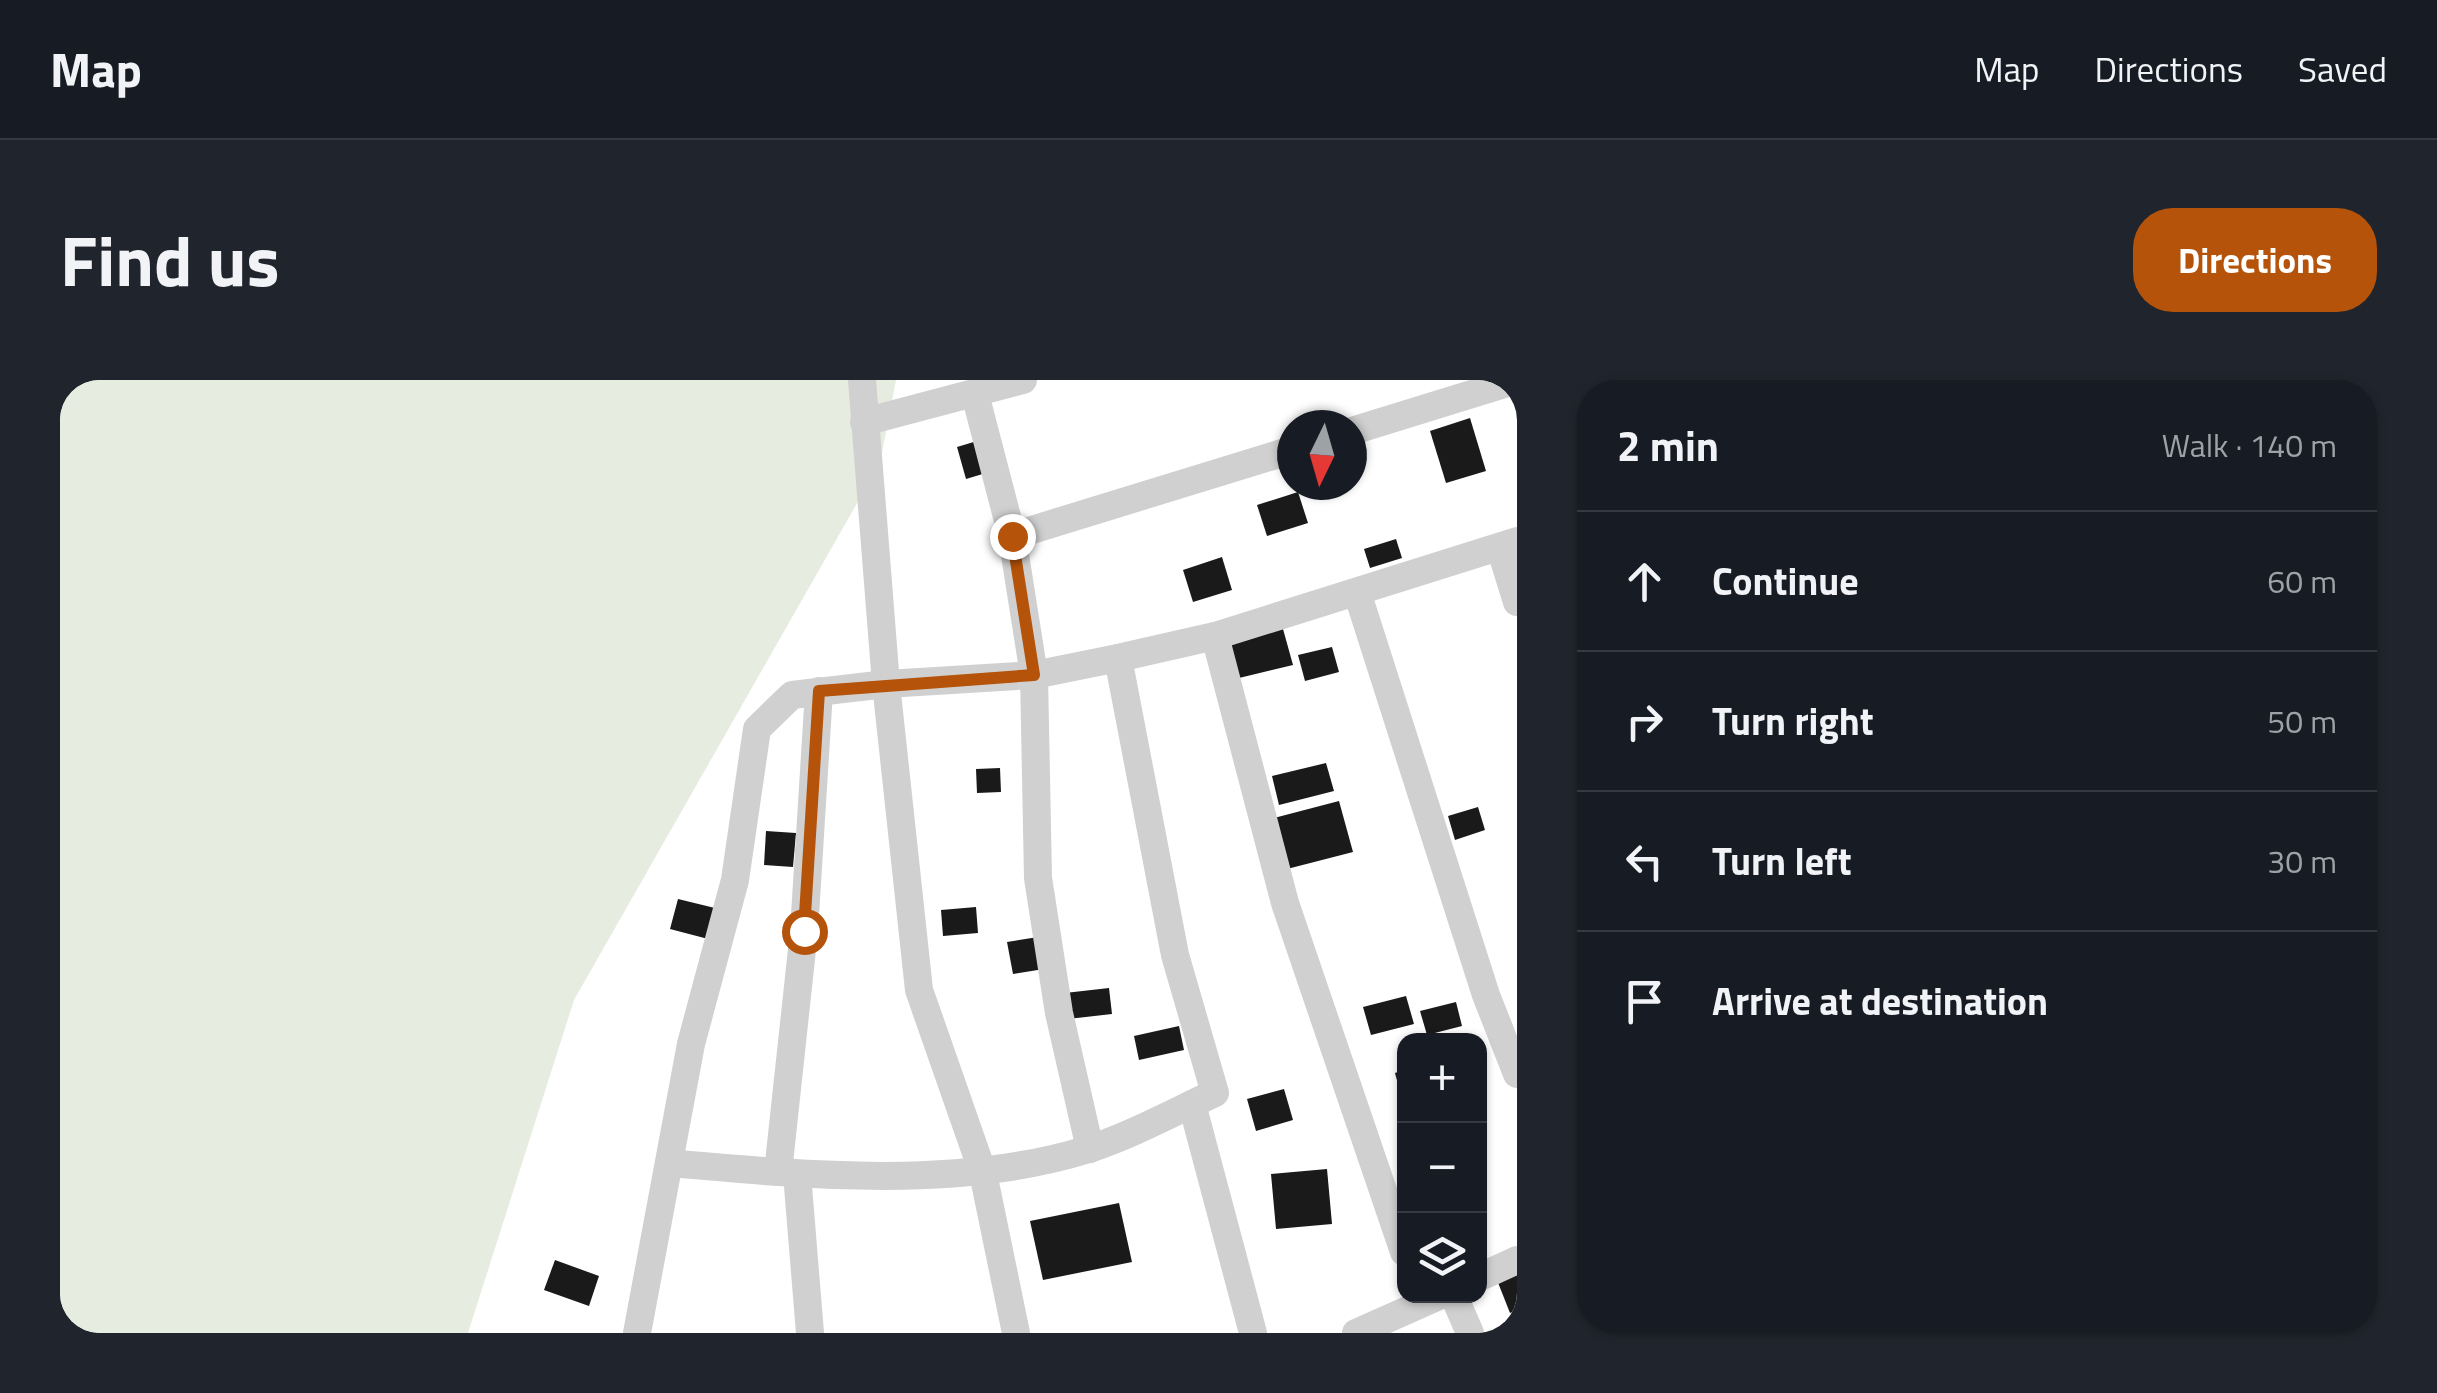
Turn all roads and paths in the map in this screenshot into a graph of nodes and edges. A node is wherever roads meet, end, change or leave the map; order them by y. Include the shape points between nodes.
1 (862, 380) edge
2 (1023, 380) edge
3 (1517, 380) edge
4 (975, 394) junction
5 (864, 422) junction
6 (1367, 426) edge
7 (1277, 455) edge
8 (1012, 536) junction
9 (1508, 544) edge
10 (1356, 592) junction
11 (1517, 602) edge
12 (1215, 636) junction
13 (1118, 658) junction
14 (1034, 675) junction
15 (886, 684) junction
16 (819, 691) junction
17 (1517, 1074) edge
18 (1192, 1104) junction
19 (1090, 1149) junction
20 (669, 1164) junction
21 (788, 1173) junction
22 (983, 1173) junction
23 (1397, 1231) edge
24 (1517, 1260) edge
25 (1487, 1274) edge
26 (1417, 1303) edge
27 (1457, 1303) edge
28 (637, 1333) edge
29 (810, 1333) edge
30 (1016, 1333) edge
31 (1254, 1333) edge
32 (1356, 1333) edge
33 (1470, 1333) edge

1 - 5 street
2 - 4 street
3 - 6 street
4 - 5 street
4 - 8 street
5 - 15 street
7 - 8 street
8 - 14 street
9 - 10 street
9 - 11 street
10 - 12 street
10 - 17 street
12 - 13 street
12 - 23 street via 1285,902
13 - 14 street
13 - 18 street via 1175,955 1216,1094
14 - 15 street
14 - 19 street via 1038,878
15 - 16 street
15 - 22 street via 920,990
16 - 20 street via 792,694 757,730 735,880
16 - 21 street
18 - 19 street
18 - 31 street
19 - 22 street
20 - 21 street
20 - 28 street
21 - 22 street
21 - 29 street
22 - 30 street
24 - 25 street
26 - 32 street
27 - 33 street

